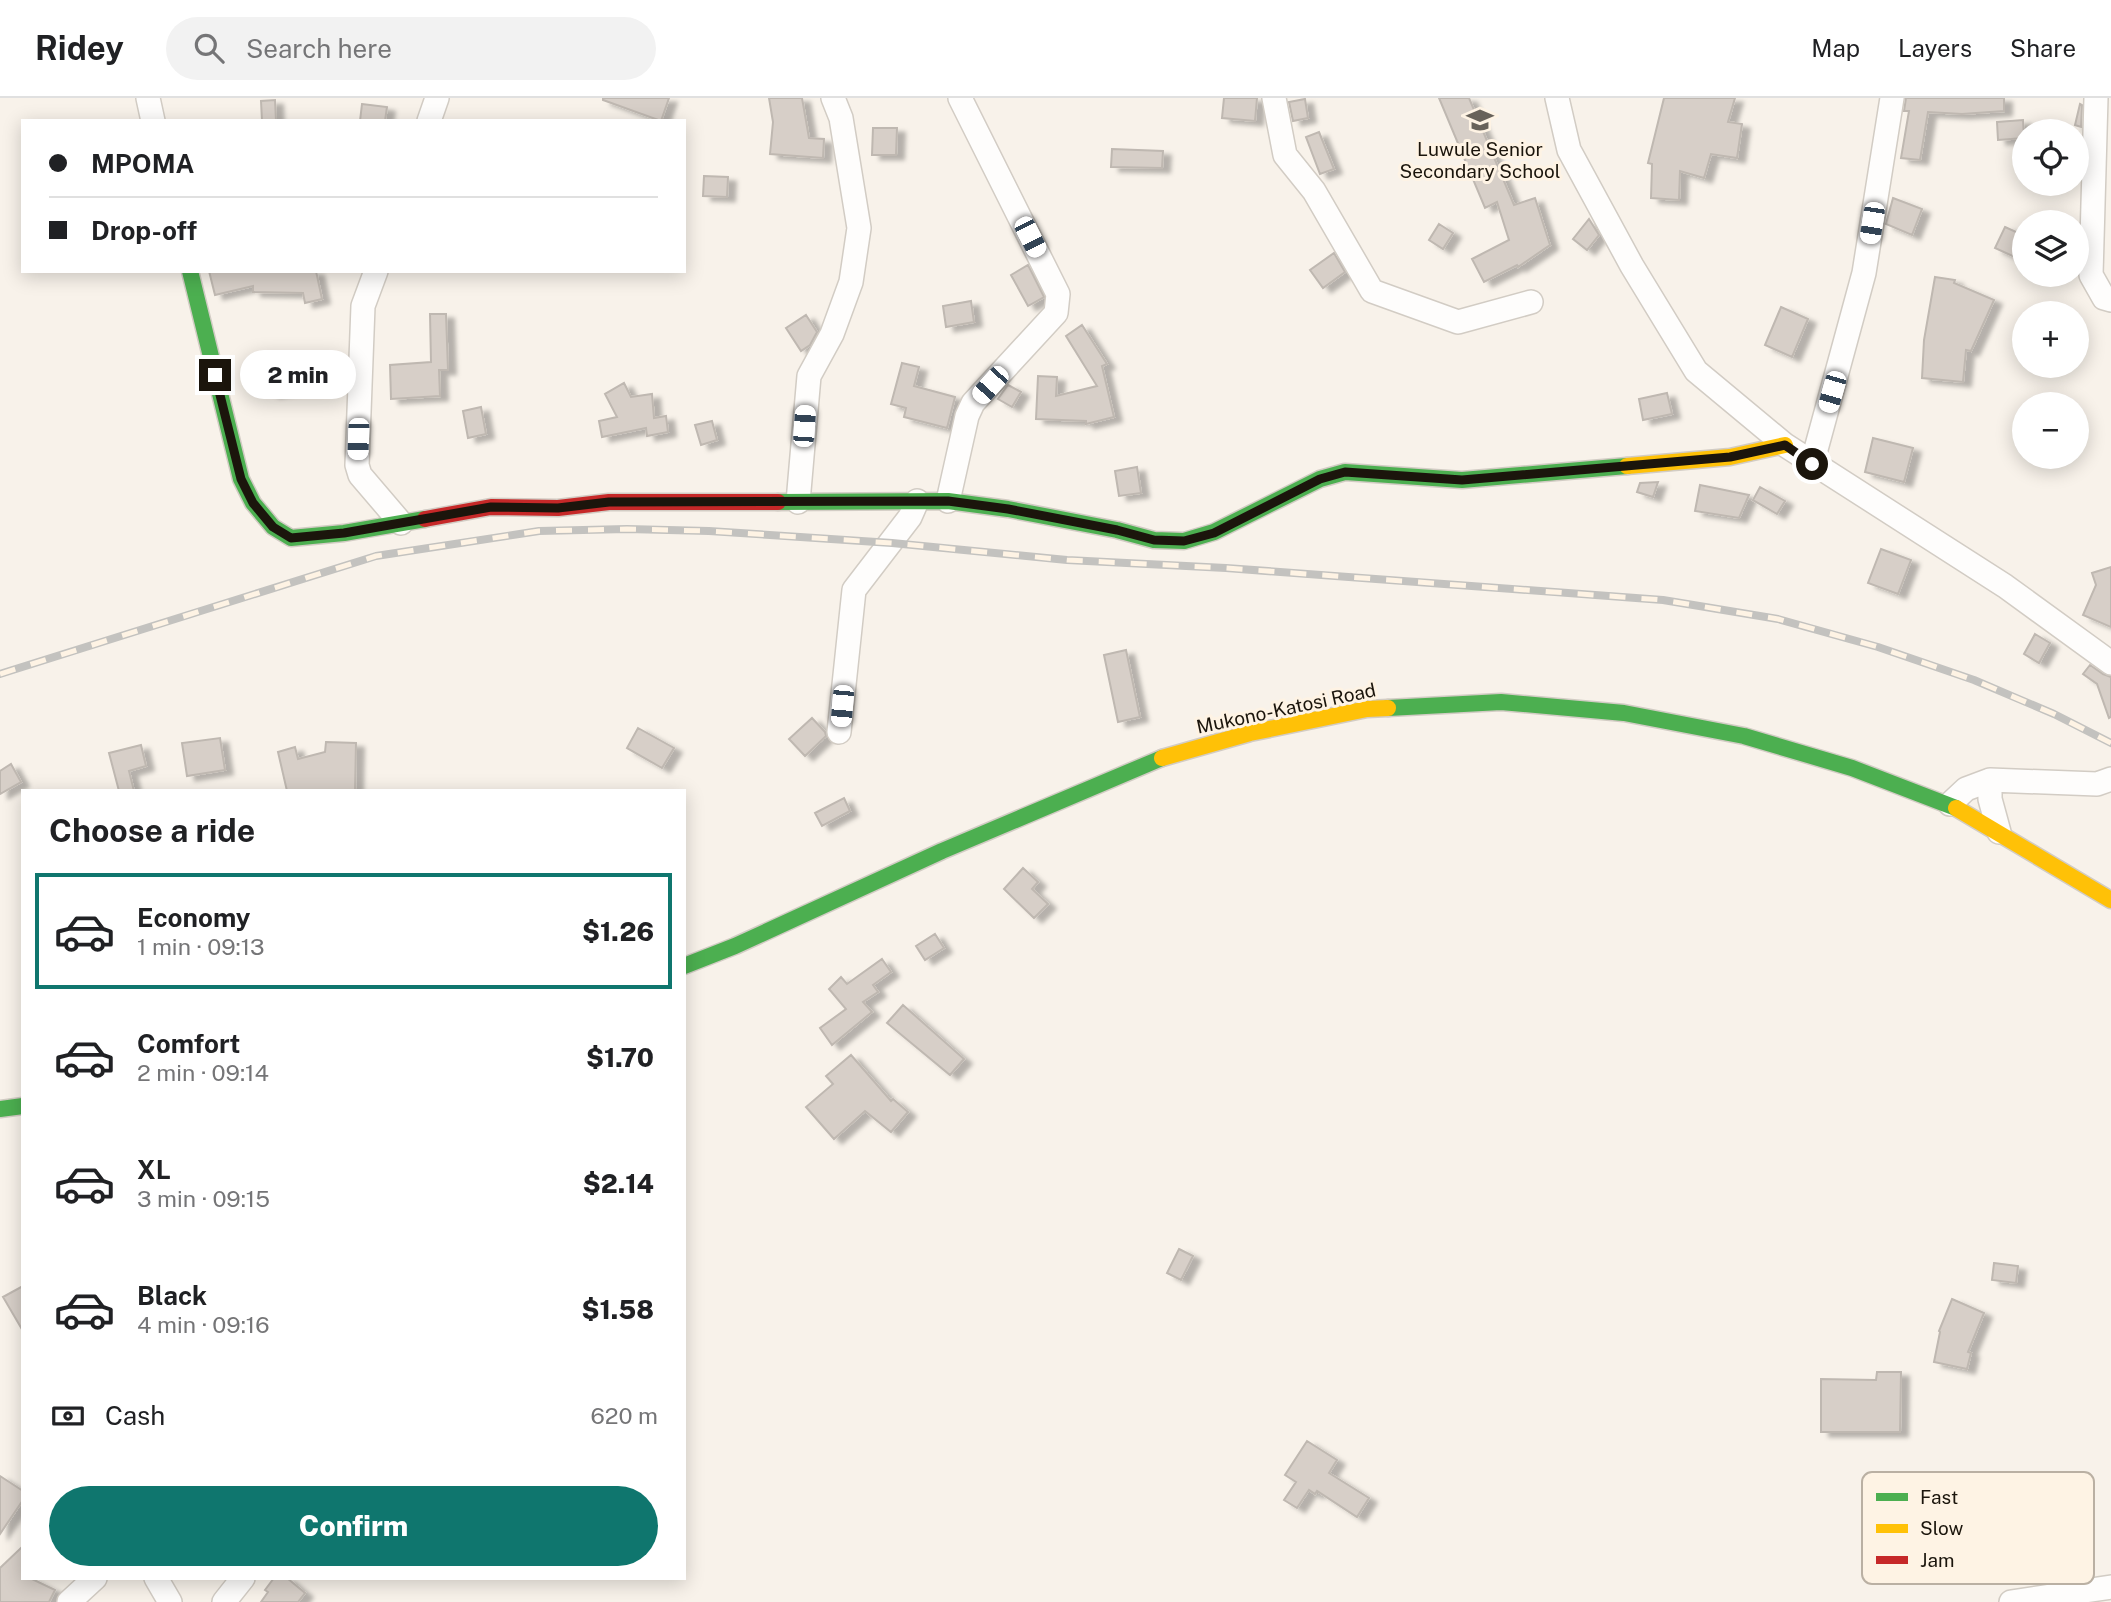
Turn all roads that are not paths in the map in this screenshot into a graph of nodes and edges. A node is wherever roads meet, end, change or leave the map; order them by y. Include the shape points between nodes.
1 (148, 98) edge
2 (437, 98) edge
3 (833, 98) edge
4 (960, 98) edge
5 (1274, 98) edge
6 (1557, 98) edge
7 (1892, 98) edge
8 (2096, 98) edge
9 (153, 119) edge
10 (430, 119) edge
11 (190, 273) edge
12 (375, 273) edge
13 (2111, 300) edge
14 (1531, 302) dead end
15 (1785, 445) junction
16 (1812, 464) junction
17 (917, 501) junction
18 (948, 501) junction
19 (798, 502) junction
20 (401, 523) junction
21 (2111, 663) edge
22 (839, 732) dead end
23 (1990, 780) junction
24 (2106, 784) edge
25 (1950, 804) junction
26 (1999, 832) junction
27 (2111, 900) edge
28 (686, 965) edge
29 (21, 1106) edge
30 (0, 1109) edge
31 (93, 1580) edge
32 (157, 1580) edge
33 (241, 1580) edge
34 (2111, 1587) edge
35 (69, 1602) edge
36 (170, 1602) edge
37 (224, 1602) edge
38 (2011, 1602) edge

1 - 9 street
2 - 10 street
3 - 19 street via 841,118 859,228 851,282 832,334 808,376
4 - 18 street via 1058,294 1056,313 973,403
5 - 14 street via 1285,155 1314,191 1372,291 1458,322
6 - 15 street via 1569,150 1696,370
7 - 16 street via 1864,272
8 - 13 street via 2091,275 2104,298
11 - 20 street via 241,479 259,511 291,538
12 - 20 street via 363,306 357,465 360,475
15 - 16 street
15 - 18 street via 1730,457 1462,480 1345,472 1320,479 1214,533 1184,541 1154,540
16 - 21 street via 2006,586
17 - 18 street
17 - 19 street
17 - 22 street via 904,526 854,590
19 - 20 street via 491,507
23 - 24 street
23 - 25 street via 1966,789
23 - 26 street
25 - 26 street, Mukono-Katosi Road
25 - 28 street, Mukono-Katosi Road via 1744,736 1623,713 1501,702 1367,709 1172,754
26 - 27 street, Mukono-Katosi Road
29 - 30 street
31 - 35 street
32 - 36 street
33 - 37 street
34 - 38 street

